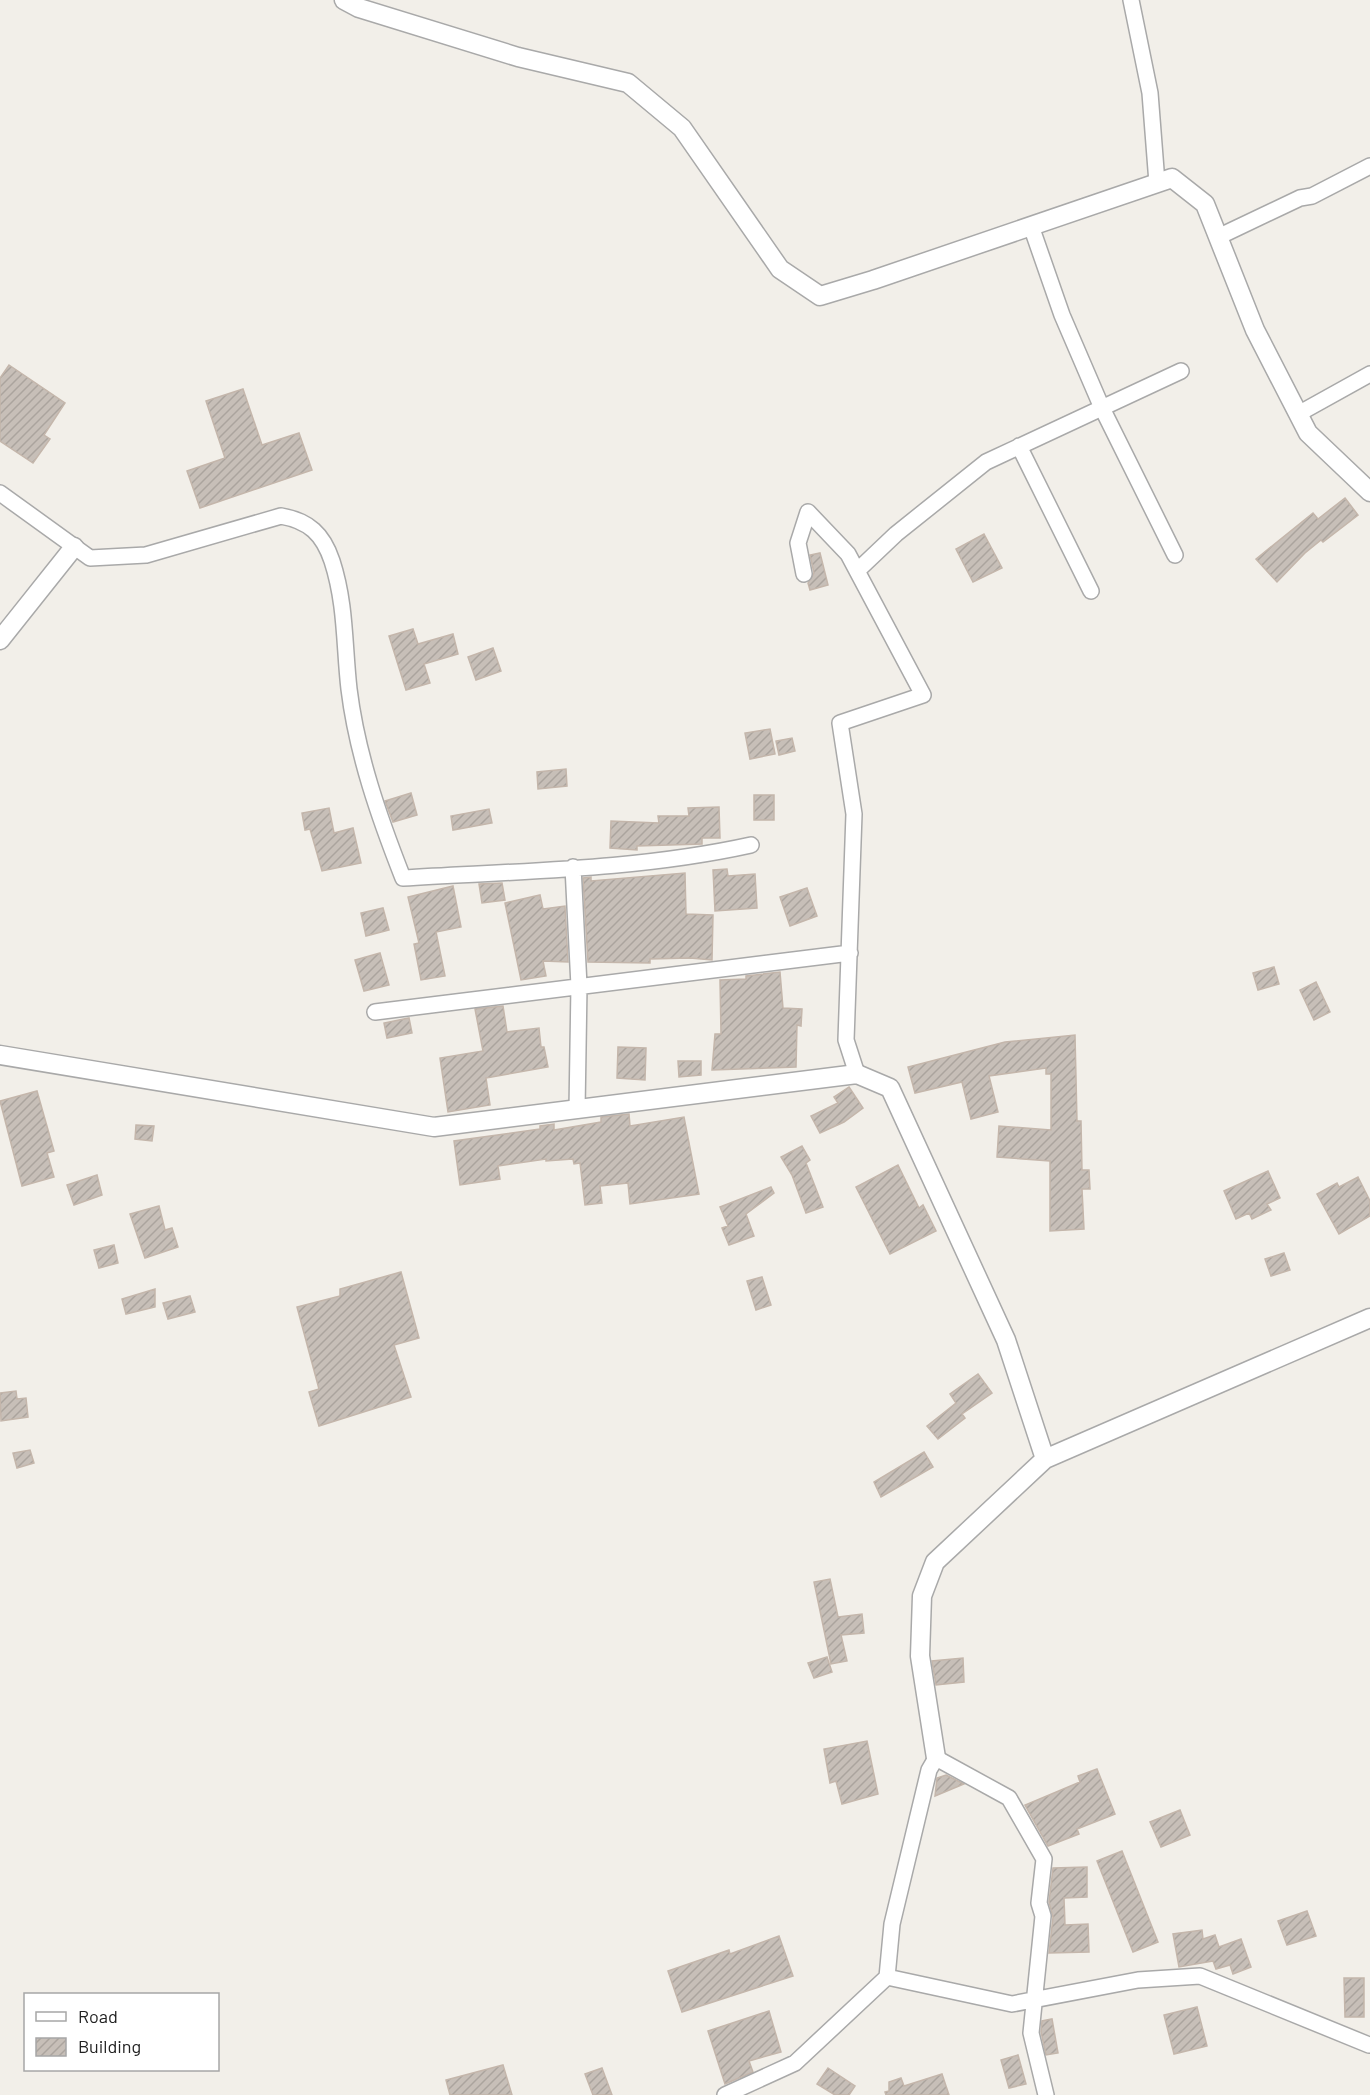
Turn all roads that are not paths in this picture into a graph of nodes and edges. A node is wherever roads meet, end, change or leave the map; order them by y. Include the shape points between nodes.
1 (344, 0) edge
2 (1131, 0) edge
3 (1370, 166) edge
4 (1157, 183) junction
5 (1031, 226) junction
6 (1218, 237) junction
7 (1181, 371) dead end
8 (1370, 374) edge
9 (1102, 408) junction
10 (1298, 414) junction
11 (1019, 446) junction
12 (1370, 492) edge
13 (0, 493) edge
14 (74, 547) junction
15 (1175, 555) dead end
16 (858, 571) junction
17 (804, 574) dead end
18 (1091, 591) dead end
19 (0, 640) edge
20 (751, 845) dead end
21 (573, 867) junction
22 (850, 953) junction
23 (579, 986) junction
24 (375, 1012) dead end
25 (0, 1055) edge
26 (858, 1074) junction
27 (577, 1110) junction
28 (1370, 1318) edge
29 (1045, 1459) junction
30 (936, 1758) junction
31 (887, 1977) junction
32 (1033, 1999) junction
33 (1369, 2045) edge
34 (725, 2095) edge
35 (1046, 2095) edge

1 - 5 street via 518,57 628,83 682,128 780,269 820,296
2 - 4 street via 1150,93
3 - 6 street
4 - 5 street
4 - 6 street via 1172,178 1205,204
5 - 9 street via 1062,315
6 - 10 street via 1255,330
7 - 9 street
8 - 10 street
9 - 11 street
9 - 15 street
10 - 12 street via 1308,433
11 - 16 street via 986,462
11 - 18 street
13 - 14 street
14 - 19 street
14 - 21 street via 90,558 146,555 281,516 307,524 332,560 345,617 349,689 372,796 403,878
16 - 17 street via 848,554 808,512 798,543
16 - 22 street via 923,695 840,723 855,814
20 - 21 street via 705,855
21 - 23 street
22 - 23 street
22 - 26 street via 846,1040
23 - 24 street
23 - 27 street
25 - 27 street via 434,1127
26 - 27 street
26 - 29 street via 890,1088 1006,1340
28 - 29 street
29 - 30 street via 935,1562 922,1596 920,1656
30 - 31 street via 929,1770 892,1924
30 - 32 street via 1009,1798 1044,1859 1039,1903 1043,1916
31 - 32 street via 1011,2004
31 - 34 street via 795,2063
32 - 33 street via 1138,1980 1200,1976
32 - 35 street via 1031,2033

